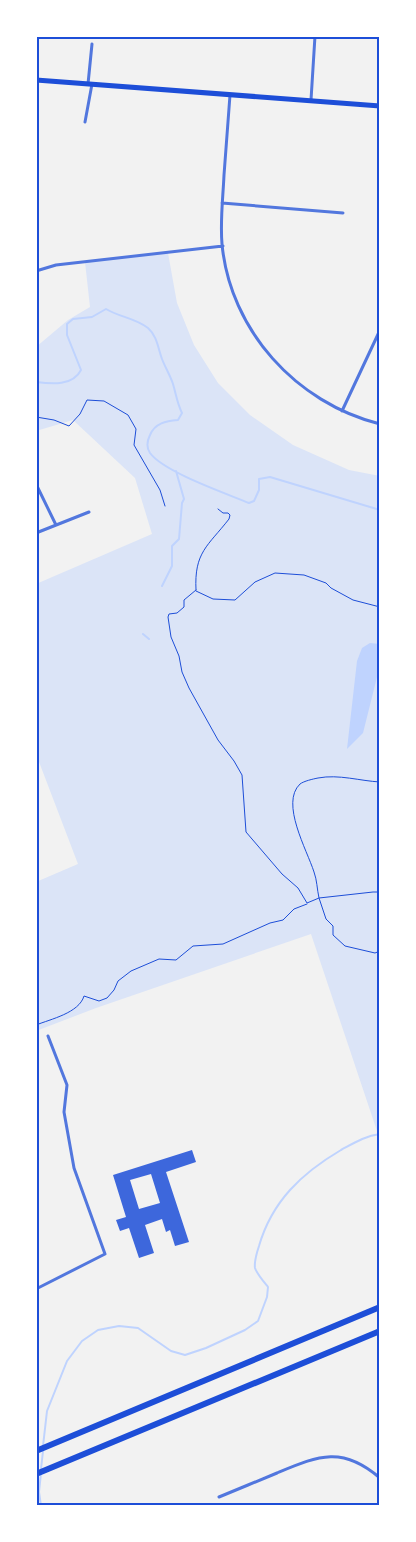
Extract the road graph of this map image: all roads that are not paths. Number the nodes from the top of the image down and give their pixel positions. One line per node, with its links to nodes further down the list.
1 (315, 36): 6 (street)
2 (92, 44): 4 (street)
3 (36, 80): 4 (main road)
4 (90, 84): 5 (main road); 8 (street)
5 (230, 95): 6 (main road); 9 (street)
6 (311, 101): 7 (main road)
7 (380, 106)
8 (85, 122)
9 (222, 203): 10 (street); 11 (street)
10 (343, 213)
11 (223, 246): 12 (street); 14 (street)
12 (36, 271)
13 (380, 330): 14 (street)
14 (342, 411): 15 (street)
15 (380, 424)
16 (36, 484): 18 (street)
17 (88, 512): 18 (street)
18 (56, 525): 19 (street)
19 (36, 533)
20 (48, 1036): 21 (street)
21 (36, 1289)
22 (380, 1307): 24 (highway)
23 (380, 1331): 25 (highway)
24 (36, 1451)
25 (36, 1474)
26 (380, 1478): 27 (street)
27 (219, 1497)

